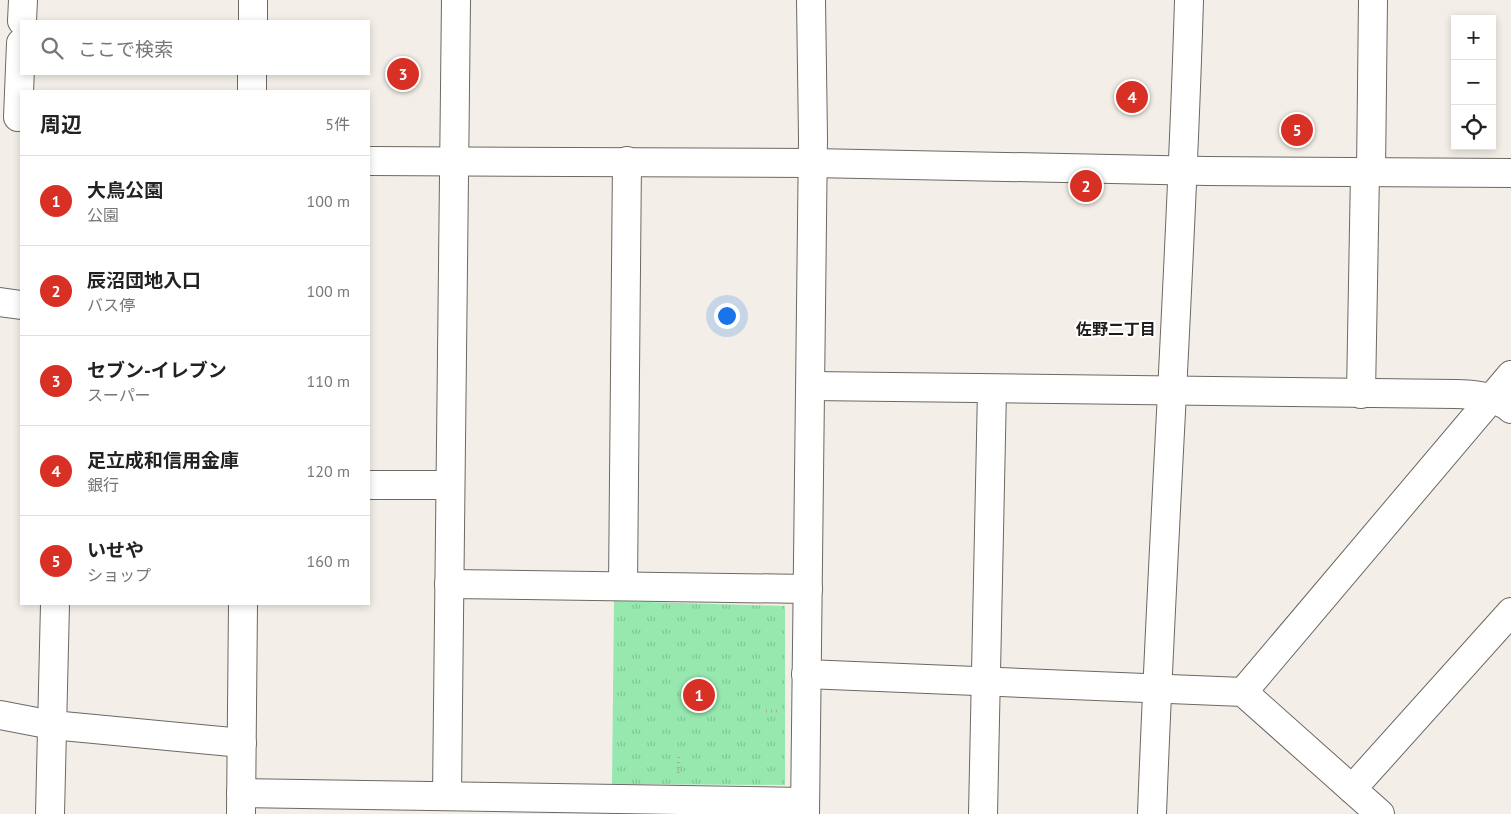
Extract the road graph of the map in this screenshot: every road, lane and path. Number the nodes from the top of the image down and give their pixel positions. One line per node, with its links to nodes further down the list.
1 (23, 0): 7 (street)
2 (254, 0): 8 (street)
3 (456, 0): 14 (street)
4 (811, 0): 16 (street)
5 (1189, 0): 17 (street)
6 (1373, 0): 18 (street)
7 (22, 20)
8 (253, 20)
9 (20, 52): 12 (street)
10 (252, 75): 11 (street)
11 (252, 90)
12 (13, 117)
13 (370, 161): 14 (street)
14 (454, 161): 15 (street); 29 (street)
15 (627, 162): 16 (street); 31 (street)
16 (813, 163): 17 (street); 23 (street)
17 (1184, 170): 18 (street); 25 (street)
18 (1368, 172): 19 (street); 26 (street)
19 (1511, 173)
20 (0, 302): 21 (street)
21 (20, 305)
22 (1511, 375): 27 (street)
23 (810, 386): 24 (street); 32 (street)
24 (992, 390): 25 (street); 37 (street)
25 (1171, 390): 26 (street); 38 (street)
26 (1361, 394): 27 (street)
27 (1500, 404): 39 (street)
28 (370, 485): 29 (street)
29 (450, 486): 30 (street)
30 (449, 584): 31 (street); 44 (street)
31 (623, 586): 32 (street)
32 (808, 589): 36 (street)
33 (55, 605): 41 (street)
34 (243, 605): 42 (street)
35 (1511, 612): 43 (street)
36 (806, 674): 37 (street); 47 (street)
37 (985, 682): 38 (street); 49 (street)
38 (1157, 688): 39 (street); 50 (street)
39 (1243, 692): 43 (street)
40 (0, 715): 41 (street)
41 (52, 725): 42 (street); 48 (street)
42 (242, 743): 45 (street)
43 (1352, 789): 51 (street)
44 (447, 795): 45 (street); 46 (street)
45 (241, 804)
46 (513, 805): 47 (street)
47 (805, 808)
48 (50, 814)
49 (983, 814)
50 (1152, 814)
51 (1380, 814)

